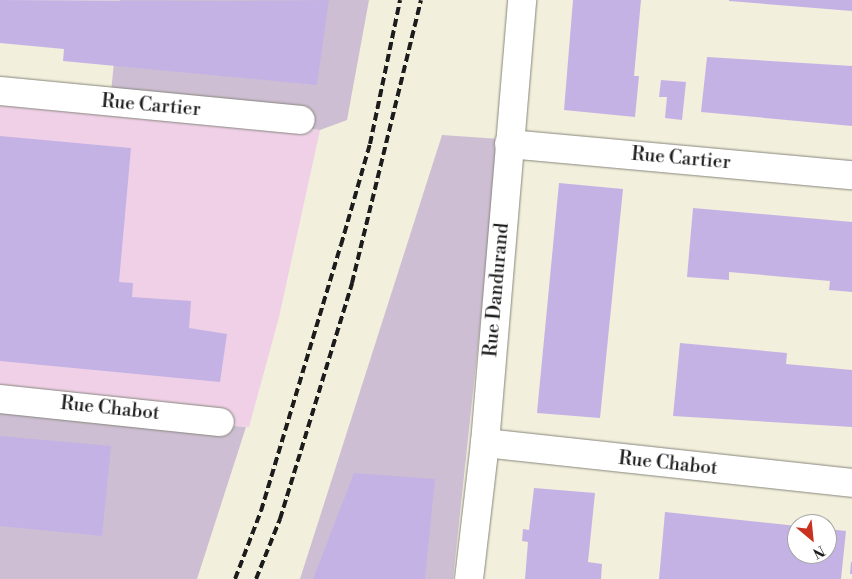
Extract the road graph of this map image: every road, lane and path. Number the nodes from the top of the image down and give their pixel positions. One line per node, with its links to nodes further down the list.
1 (522, 0): 4 (street, Rue Dandurand)
2 (0, 91): 3 (street, Rue Cartier)
3 (301, 120)
4 (509, 144): 5 (street, Rue Cartier); 8 (street, Rue Dandurand)
5 (852, 174)
6 (0, 399): 7 (street, Rue Chabot)
7 (220, 422)
8 (485, 442): 9 (street, Rue Chabot); 10 (street, Rue Dandurand)
9 (852, 483)
10 (469, 579)

